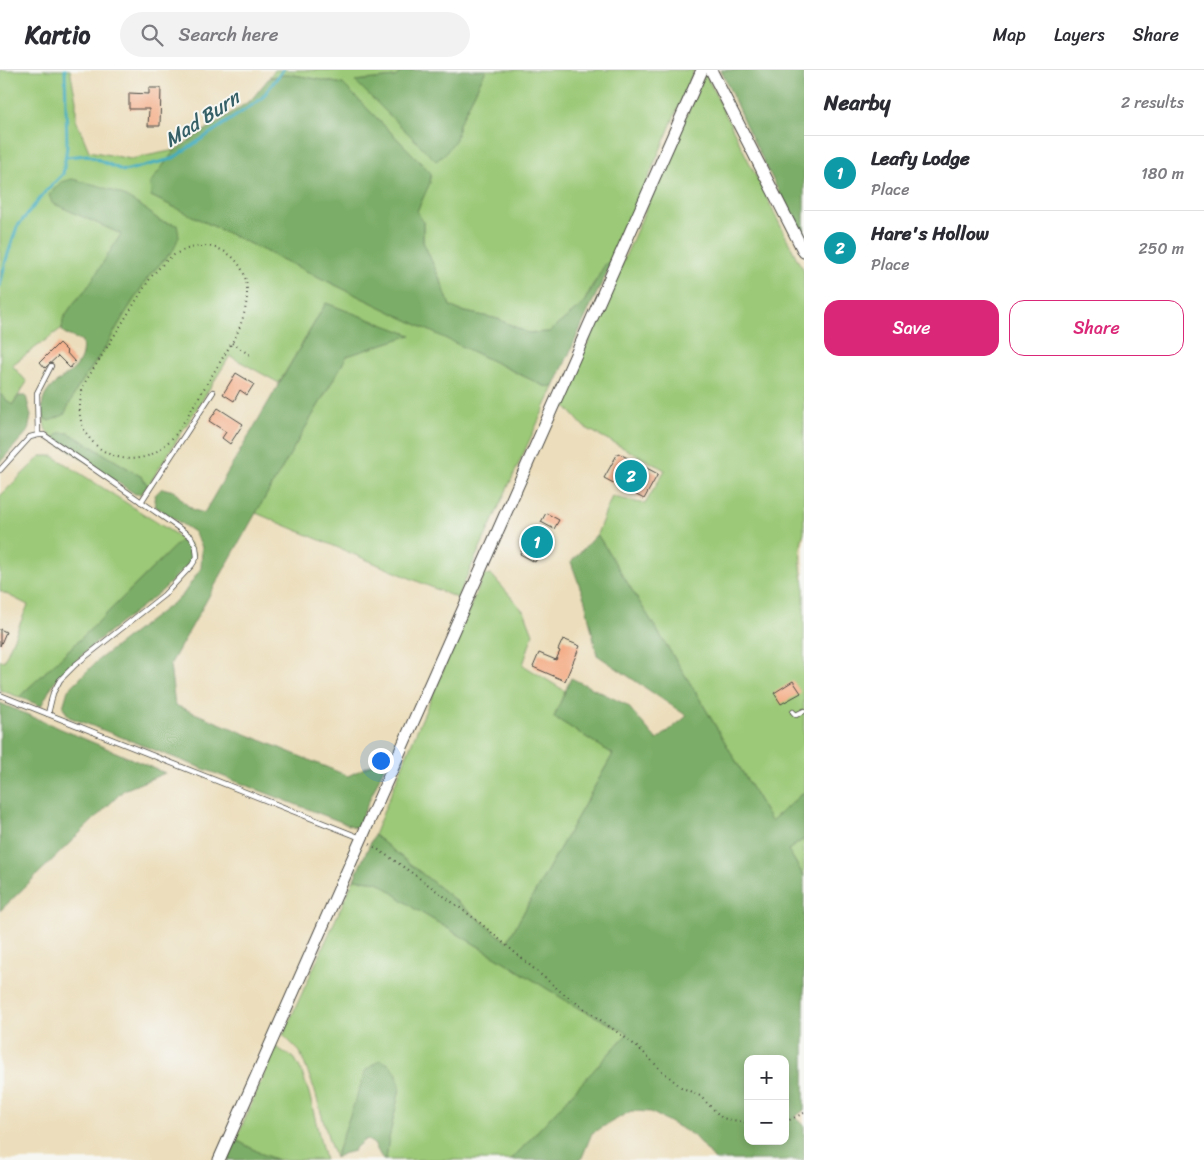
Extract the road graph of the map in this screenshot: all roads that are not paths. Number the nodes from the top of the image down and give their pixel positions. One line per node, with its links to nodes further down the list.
1 (702, 70): 13 (street)
2 (711, 70): 3 (street)
3 (804, 252)
4 (51, 366): 6 (lane)
5 (213, 392): 8 (lane)
6 (38, 435): 7 (lane); 8 (lane)
7 (0, 470)
8 (142, 502): 12 (lane)
9 (0, 695): 12 (lane)
10 (804, 711): 11 (lane)
11 (793, 712)
12 (48, 714): 13 (lane)
13 (362, 838): 14 (street)
14 (219, 1160)

